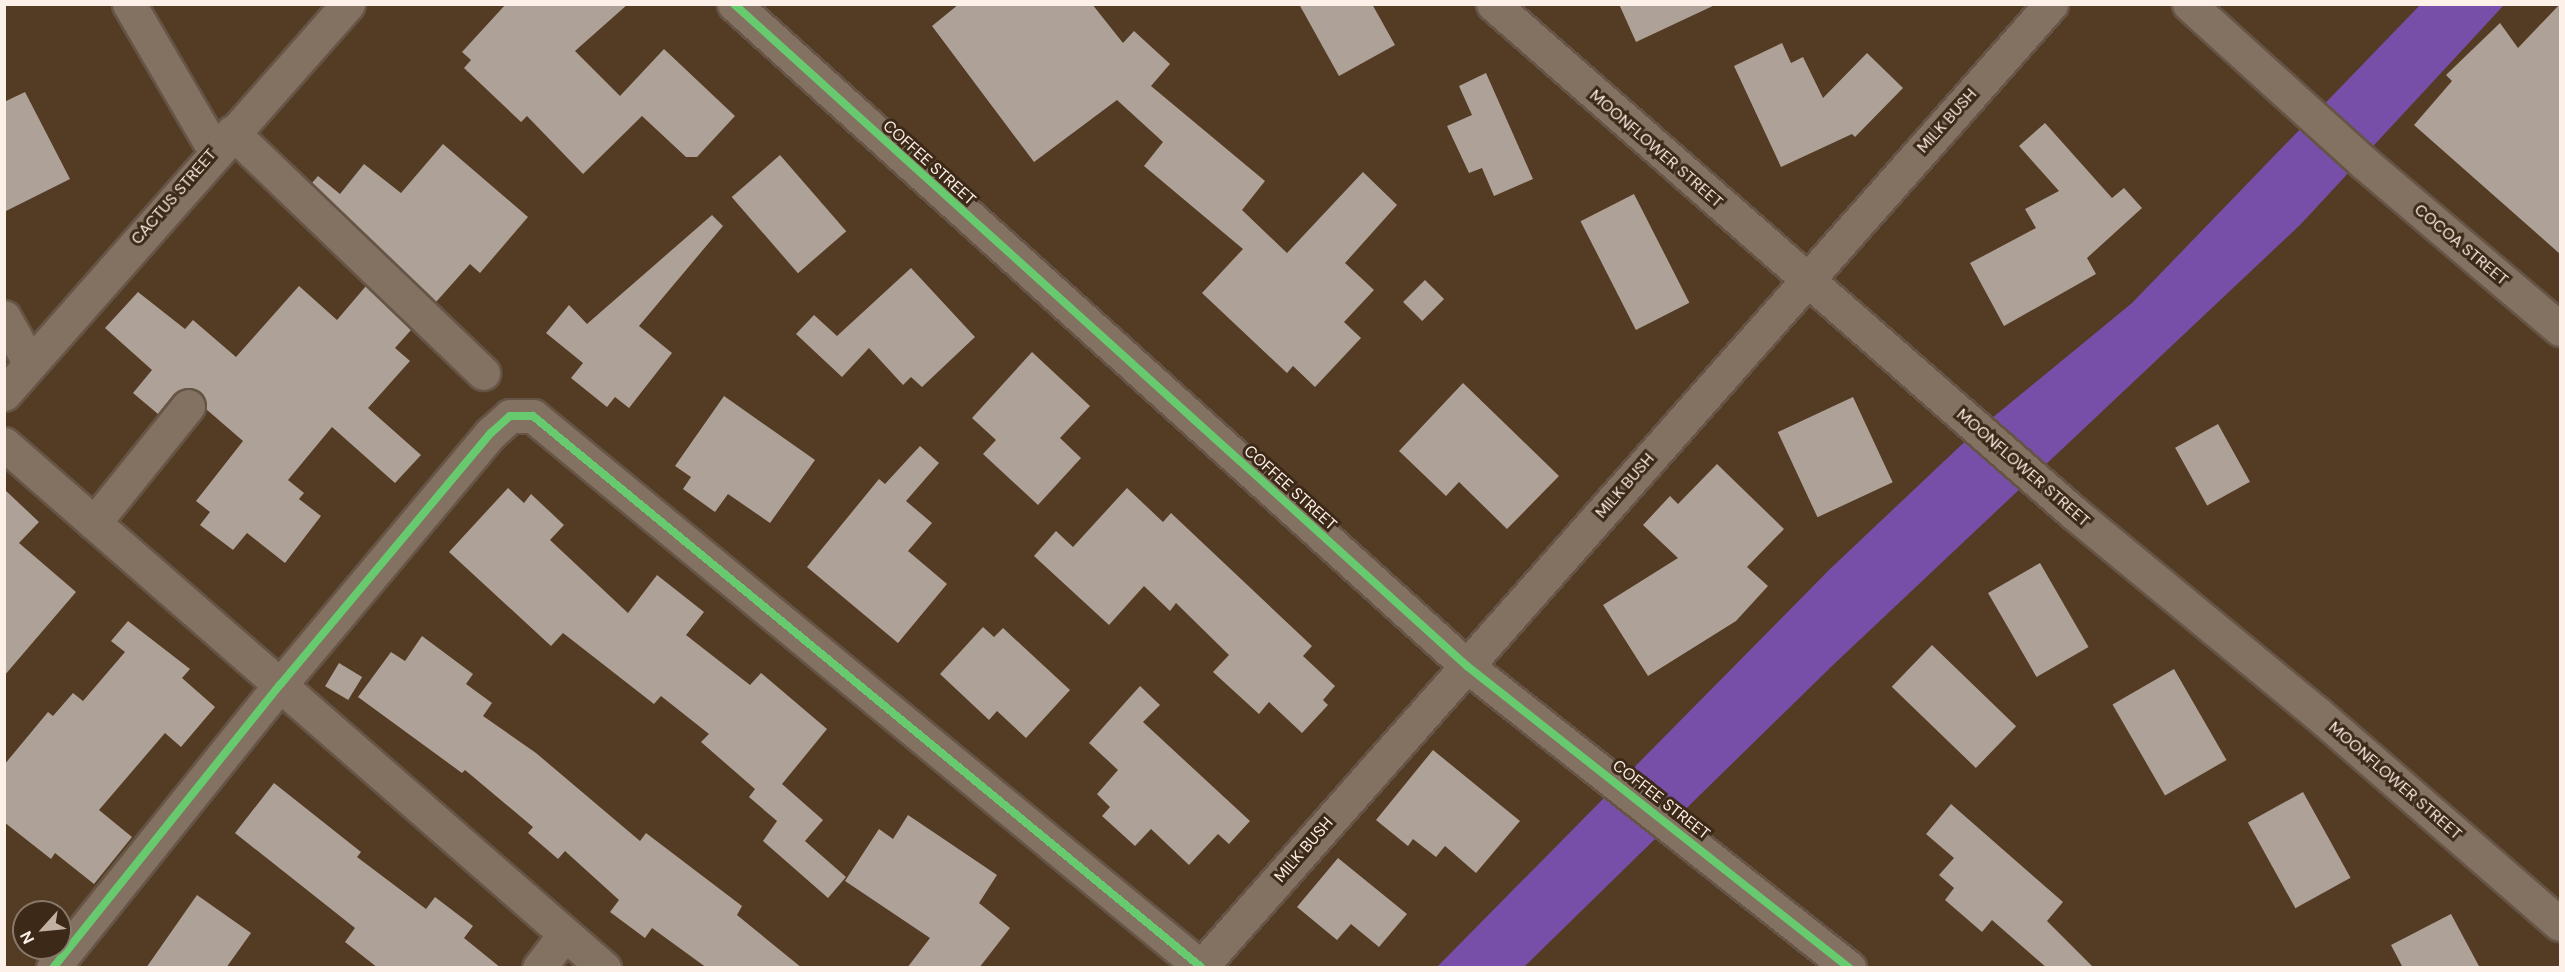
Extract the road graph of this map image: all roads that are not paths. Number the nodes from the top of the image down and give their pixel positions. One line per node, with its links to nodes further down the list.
1 (129, 4): 7 (street)
2 (348, 4): 7 (street, CACTUS STREET)
3 (734, 4): 17 (street, COFFEE STREET)
4 (1493, 4): 8 (street, MOONFLOWER STREET)
5 (2051, 4): 8 (street, MILK BUSH)
6 (2189, 4): 10 (street, COCOA STREET)
7 (224, 142): 11 (street, CACTUS STREET); 12 (street)
8 (1805, 280): 17 (street, MILK BUSH); 19 (street, MOONFLOWER STREET)
9 (4, 317): 11 (street)
10 (2560, 329)
11 (28, 362): 13 (street, CACTUS STREET)
12 (483, 373)
13 (4, 394)
14 (188, 406): 16 (street)
15 (4, 444): 16 (street)
16 (94, 523): 18 (street)
17 (1467, 666): 21 (street, MILK BUSH); 25 (street, COFFEE STREET)
18 (280, 685): 20 (street); 21 (street); 22 (street)
19 (2560, 924)
20 (564, 935): 23 (street); 24 (street)
21 (1201, 967)
22 (53, 968)
23 (539, 968)
24 (604, 968)
25 (1849, 968)

